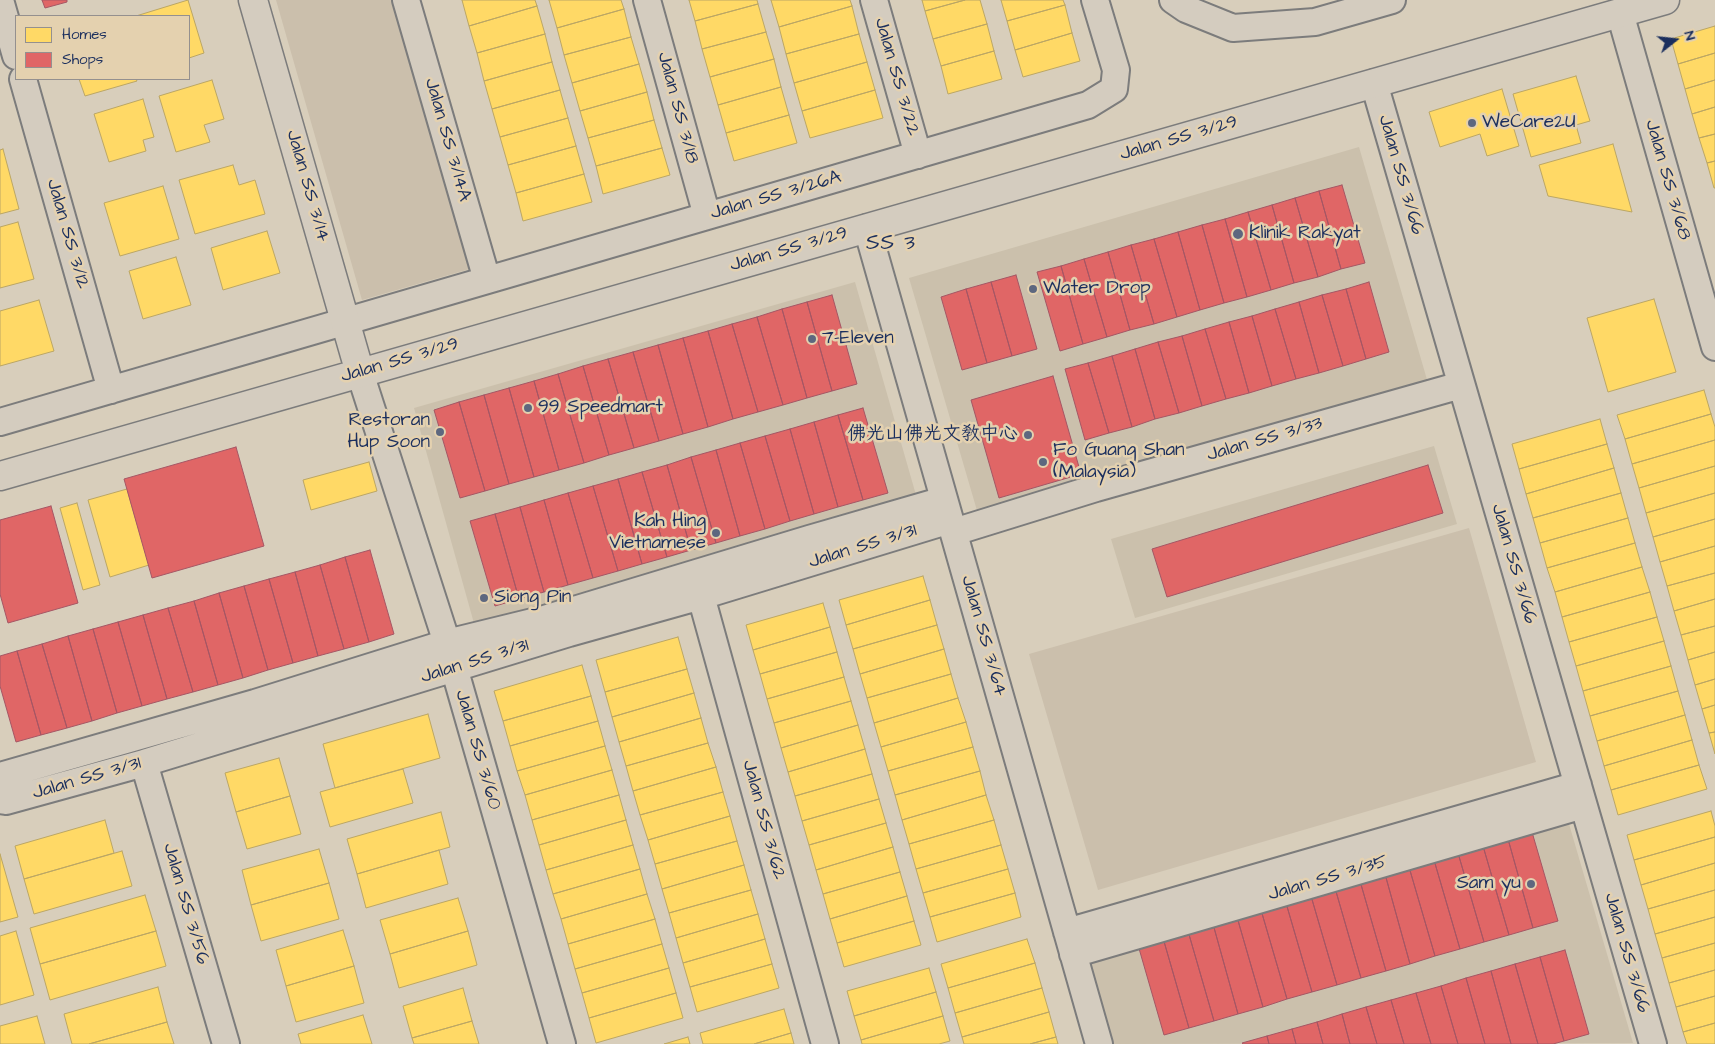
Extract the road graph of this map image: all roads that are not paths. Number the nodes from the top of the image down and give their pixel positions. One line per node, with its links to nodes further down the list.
1 (0, 0): 12 (street)
2 (253, 0): 19 (street, Jalan SS 3/14)
3 (406, 0): 18 (street, Jalan SS 3/14A)
4 (647, 0): 16 (street, Jalan SS 3/18)
5 (874, 0): 15 (street, Jalan SS 3/22)
6 (1095, 0): 15 (street, Jalan SS 3/26A)
7 (1392, 0): 10 (street)
8 (1666, 0): 11 (street, Jalan SS 3/29)
9 (1179, 5): 10 (street)
10 (1312, 11)
11 (1620, 13): 14 (street, Jalan SS 3/29); 20 (street, Jalan SS 3/68)
12 (9, 47)
13 (23, 80): 23 (street, Jalan SS 3/12)
14 (1374, 83): 17 (street, Jalan SS 3/29); 22 (street, Jalan SS 3/66)
15 (918, 154): 16 (street, Jalan SS 3/26A)
16 (707, 216): 18 (street, Jalan SS 3/26A)
17 (867, 228): 21 (street, Jalan SS 3/29); 26 (street, Jalan SS 3/64)
18 (487, 280): 19 (street, Jalan SS 3/26A)
19 (346, 322): 21 (street, Jalan SS 3/14); 23 (street, Jalan SS 3/26A)
20 (1715, 347)
21 (360, 373): 25 (street, Jalan SS 3/29); 28 (street, Jalan SS 3/60)
22 (1461, 384): 26 (street, Jalan SS 3/33); 32 (street, Jalan SS 3/66)
23 (111, 390): 24 (street, Jalan SS 3/26A)
24 (0, 422)
25 (0, 476)
26 (949, 517): 27 (street, Jalan SS 3/31); 28 (street, Jalan SS 3/31); 34 (street, Jalan SS 3/64)
27 (701, 596): 29 (street, Jalan SS 3/31); 37 (street, Jalan SS 3/62)
28 (447, 643): 29 (street, Jalan SS 3/60); 31 (street, Jalan SS 3/31)
29 (454, 669): 30 (street, Jalan SS 3/31); 36 (street, Jalan SS 3/60)
30 (144, 763): 33 (street, Jalan SS 3/31); 35 (street, Jalan SS 3/56)
31 (0, 776)
32 (1581, 795): 34 (street, Jalan SS 3/35); 39 (street, Jalan SS 3/66)
33 (0, 800)
34 (1070, 943): 38 (street, Jalan SS 3/64)
35 (226, 1044)
36 (562, 1044)
37 (825, 1044)
38 (1099, 1044)
39 (1653, 1044)

